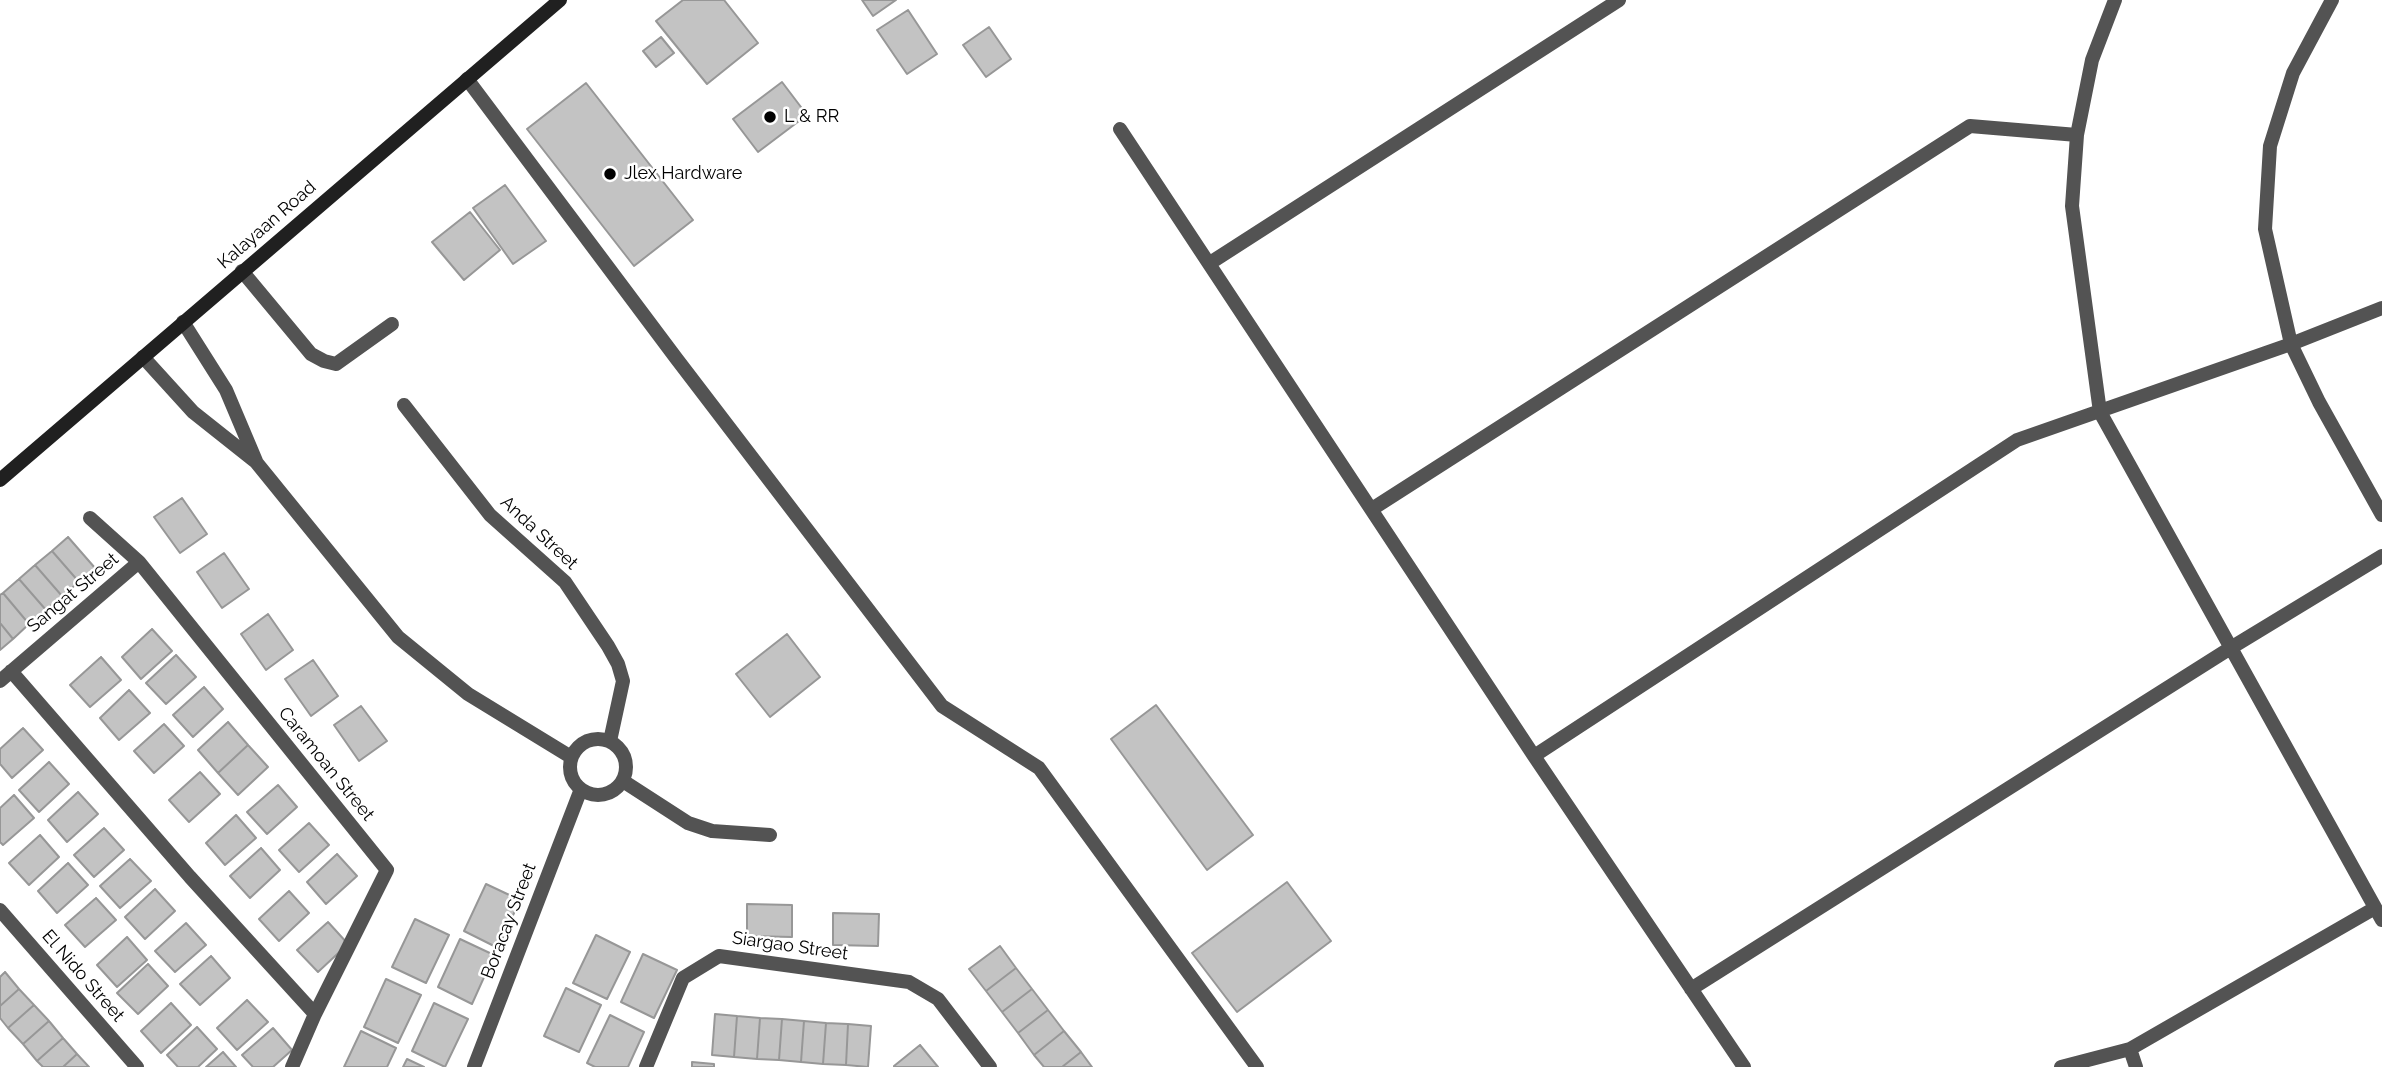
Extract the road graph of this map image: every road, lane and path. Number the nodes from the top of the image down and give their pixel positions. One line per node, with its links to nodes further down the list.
1 (560, 0): 5 (main road, Kalayaan Road)
2 (1619, 0): 8 (street)
3 (2115, 0): 7 (street)
4 (2332, 0): 13 (street)
5 (467, 79): 9 (main road, Kalayaan Road); 42 (street)
6 (1120, 129): 8 (street)
7 (2077, 135): 16 (street); 19 (street)
8 (1210, 263): 19 (street)
9 (243, 271): 11 (main road, Kalayaan Road); 12 (street)
10 (2382, 308): 13 (street)
11 (183, 322): 14 (main road, Kalayaan Road); 17 (street)
12 (392, 324)
13 (2291, 344): 16 (street); 20 (street)
14 (143, 357): 17 (street); 18 (main road, Kalayaan Road)
15 (404, 405): 26 (street, Anda Street)
16 (2099, 412): 24 (street); 27 (street)
17 (256, 462): 28 (street)
18 (0, 480)
19 (1372, 509): 27 (street)
20 (2382, 515)
21 (90, 518): 23 (street, Caramoan Street)
22 (2382, 556): 24 (street)
23 (139, 562): 25 (street, Sangat Street); 35 (street, Caramoan Street)
24 (2229, 649): 33 (street); 34 (street)
25 (6, 676): 35 (street)
26 (610, 741): 28 (street); 29 (street)
27 (1534, 756): 34 (street)
28 (572, 757): 30 (street)
29 (623, 781): 30 (street); 31 (street)
30 (581, 789): 39 (street, Boracay Street)
31 (770, 835)
32 (0, 910): 37 (street, El Nido Street)
33 (2378, 914): 36 (street)
34 (1691, 989): 43 (street)
35 (315, 1014): 38 (street, Caramoan Street)
36 (2130, 1049): 44 (street); 45 (street)
37 (137, 1067)
38 (292, 1067)
39 (474, 1067)
40 (646, 1067): 41 (street, Siargao Street)
41 (990, 1067)
42 (1257, 1067)
43 (1744, 1067)
44 (2062, 1067)
45 (2136, 1067)

